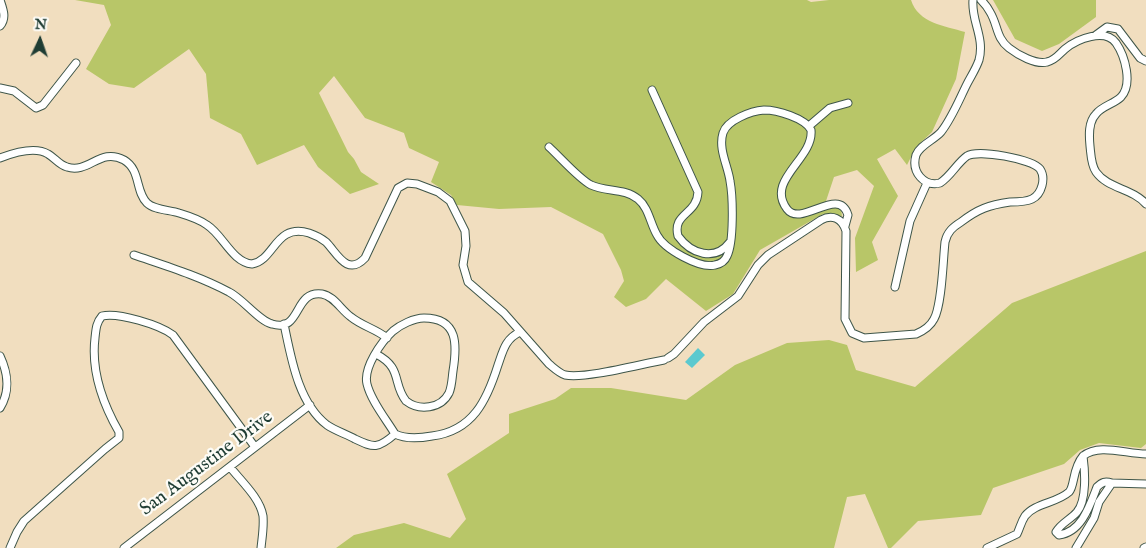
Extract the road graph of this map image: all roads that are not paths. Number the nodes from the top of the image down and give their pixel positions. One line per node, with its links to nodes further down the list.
1 (0, 0): 4 (street)
2 (973, 0): 14 (street)
3 (981, 0): 5 (street)
4 (0, 26)
5 (1096, 35): 6 (street); 15 (street)
6 (1146, 61)
7 (76, 63): 8 (street)
8 (0, 88)
9 (652, 90): 17 (street)
10 (848, 103): 11 (street)
11 (809, 126): 16 (street); 17 (street)
12 (549, 147): 17 (street)
13 (0, 158): 21 (street)
14 (927, 183): 16 (street); 19 (street)
15 (1146, 204)
16 (845, 226): 21 (street)
17 (730, 242)
18 (134, 255): 20 (street)
19 (895, 287)
20 (284, 324): 22 (street); 25 (street)
21 (520, 332): 27 (street)
22 (388, 338): 23 (street); 23 (street)
23 (376, 354): 27 (street)
24 (0, 356): 26 (street)
25 (310, 406): 27 (street); 28 (street, San Augustine Drive)
26 (0, 408)
27 (395, 434)
28 (255, 447): 31 (street, San Augustine Drive); 34 (street)
29 (1146, 454): 30 (street)
30 (1083, 456): 32 (street); 37 (street)
31 (230, 467): 35 (street, San Augustine Drive); 36 (street)
32 (1112, 484): 33 (street); 38 (street)
33 (1146, 484)
34 (10, 548)
35 (124, 548)
36 (261, 548)
37 (987, 548)
38 (1076, 548)

